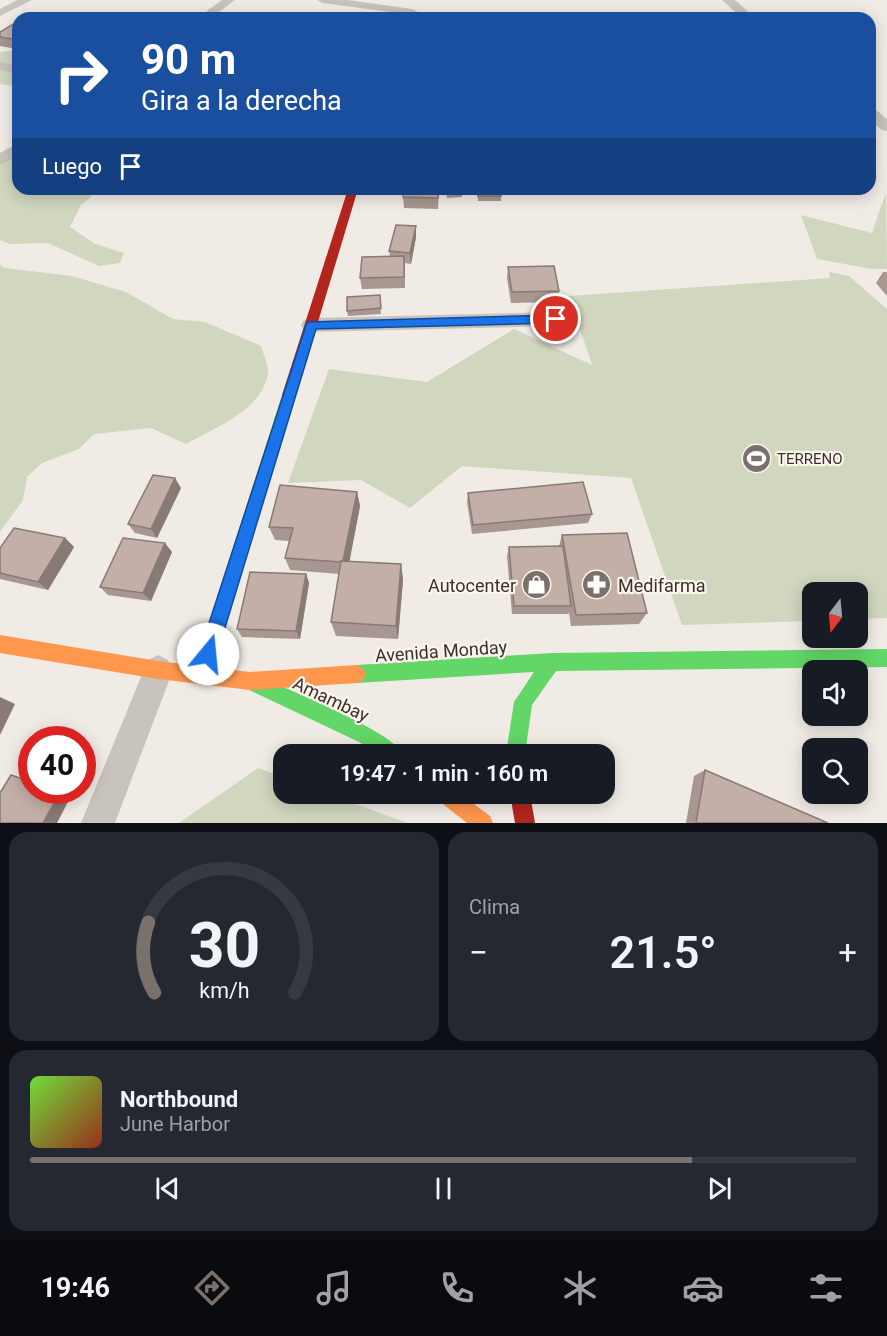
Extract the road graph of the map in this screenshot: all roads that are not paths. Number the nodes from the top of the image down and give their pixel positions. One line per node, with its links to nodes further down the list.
1 (26, 0): 8 (street)
2 (229, 0): 5 (street)
3 (323, 0): 6 (street)
4 (728, 0): 7 (street)
5 (212, 12)
6 (393, 12)
7 (742, 12)
8 (0, 13)
9 (876, 118): 10 (street)
10 (887, 128)
11 (351, 195): 13 (street)
12 (556, 319): 13 (street)
13 (311, 325): 18 (street)
14 (0, 644): 17 (street, Avenida Monday)
15 (887, 658): 16 (street, Avenida Monday)
16 (552, 662): 19 (street, Avenida Monday); 21 (street)
17 (158, 670): 18 (street, Avenida Monday); 24 (street)
18 (201, 676): 19 (street, Avenida Monday)
19 (250, 681): 20 (street, Amambay)
20 (379, 744)
21 (517, 744)
22 (459, 804): 25 (street)
23 (522, 804): 26 (street)
24 (98, 823)
25 (483, 823)
26 (525, 823)

